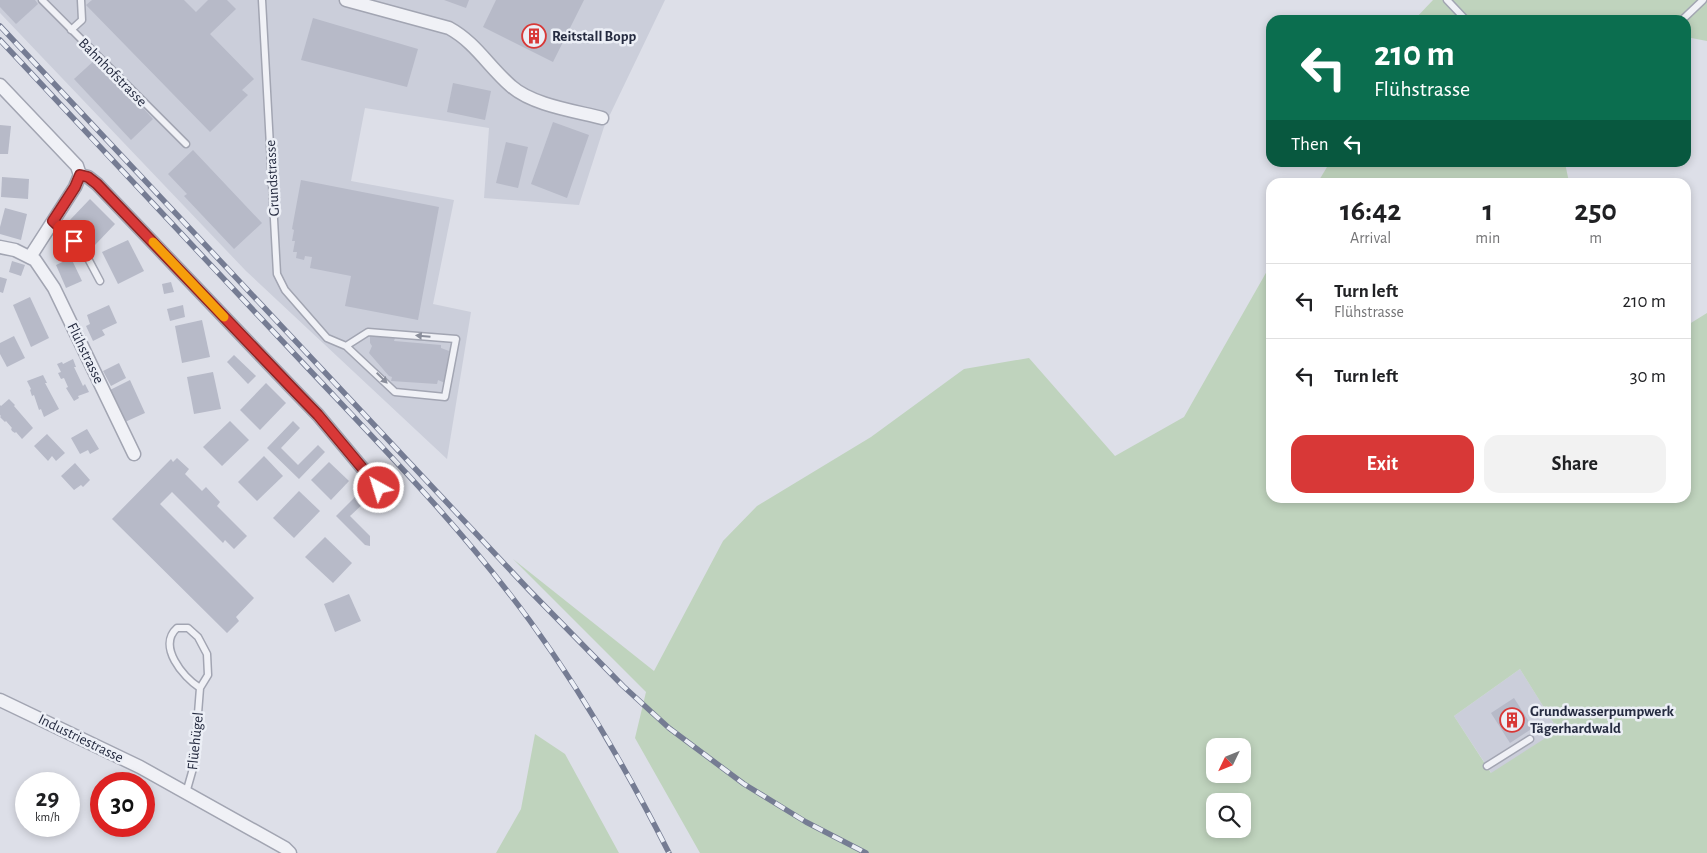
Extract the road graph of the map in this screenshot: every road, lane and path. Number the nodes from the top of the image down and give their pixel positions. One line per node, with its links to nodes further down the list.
1 (42, 0): 9 (lane, Bahnhofstrasse)
2 (81, 0): 9 (lane)
3 (262, 0): 18 (lane, Grundstrasse)
4 (346, 0): 11 (street)
5 (1447, 0): 7 (lane)
6 (1703, 0): 8 (lane)
7 (1461, 15)
8 (1687, 15)
9 (71, 30): 12 (lane, Bahnhofstrasse)
10 (0, 85): 13 (street)
11 (602, 118)
12 (186, 144)
13 (80, 175): 14 (street); 20 (street)
14 (53, 221): 16 (street); 17 (lane)
15 (0, 247): 16 (street, Flühstrasse)
16 (30, 257): 19 (street, Flühstrasse)
17 (100, 281)
18 (346, 346): 18 (lane, one-way to 18)
19 (134, 454)
20 (379, 488)
21 (200, 688): 21 (lane, Flüehügel); 25 (lane, Flüehügel)
22 (0, 700): 25 (street, Industriestrasse)
23 (1530, 739): 24 (lane)
24 (1487, 766)
25 (186, 793): 26 (street, Industriestrasse)
26 (290, 853)

